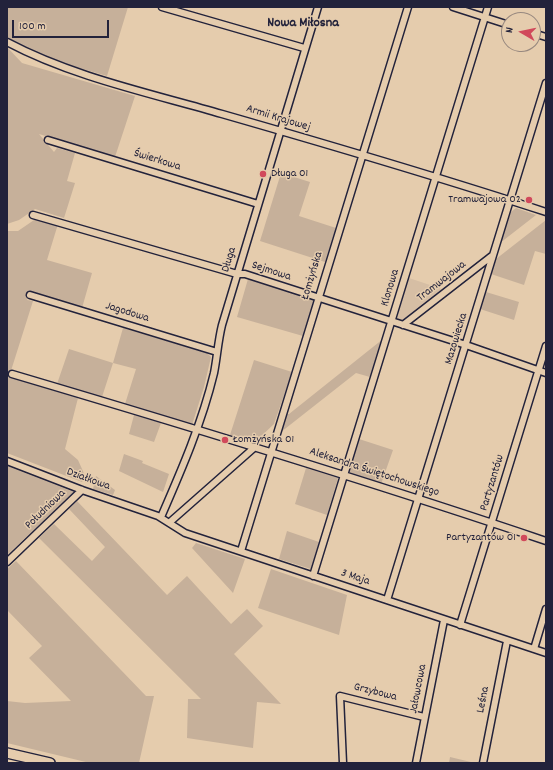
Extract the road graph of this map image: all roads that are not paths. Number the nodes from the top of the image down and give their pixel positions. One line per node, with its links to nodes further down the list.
1 (162, 7): 9 (street)
2 (318, 7): 9 (street, Długa)
3 (408, 7): 13 (street, Łomżyńska)
4 (453, 7): 6 (street)
5 (488, 7): 6 (street, Klonowa)
6 (484, 17): 7 (street); 14 (street, Klonowa)
7 (501, 22)
8 (7, 42): 11 (street, Armii Krajowej)
9 (304, 48): 11 (street, Długa)
10 (546, 83): 15 (street, Mazowiecka)
11 (281, 131): 13 (street, Armii Krajowej); 16 (street, Długa)
12 (48, 140): 16 (street, Świerkowa)
13 (363, 156): 14 (street, Armii Krajowej); 22 (street, Łomżyńska)
14 (436, 178): 15 (street, Armii Krajowej); 23 (street, Klonowa)
15 (510, 200): 17 (street, Armii Krajowej); 19 (street, Mazowiecka)
16 (258, 204): 20 (street, Długa)
17 (546, 212)
18 (33, 215): 20 (street, Sejmowa)
19 (493, 255): 24 (street, Tramwajowa); 25 (street, Mazowiecka)
20 (237, 274): 22 (street, Sejmowa); 27 (street, Długa)
21 (30, 295): 27 (street, Jagodowa)
22 (318, 298): 23 (street, Sejmowa); 33 (street, Łomżyńska)
23 (392, 322): 24 (street, Sejmowa); 35 (street, Klonowa)
24 (403, 325): 25 (street, Sejmowa)
25 (466, 346): 28 (street, Sejmowa); 37 (street, Mazowiecka)
26 (546, 346): 28 (street, Partyzantów)
27 (217, 352): 31 (street, Długa)
28 (538, 371): 29 (street, Sejmowa); 40 (street, Partyzantów)
29 (546, 373)
30 (12, 374): 31 (street, Aleksandra Świętochowskiego)
31 (197, 429): 32 (street, Aleksandra Świętochowskiego); 38 (street, Długa)
32 (255, 447): 33 (street, Aleksandra Świętochowskiego); 39 (street)
33 (271, 452): 35 (street, Aleksandra Świętochowskiego); 42 (street, Łomżyńska)
34 (7, 461): 36 (street, Działkowa)
35 (343, 475): 37 (street, Aleksandra Świętochowskiego); 44 (street, Klonowa)
36 (82, 490): 38 (street, Działkowa); 43 (street, Południowa)
37 (418, 498): 40 (street, Aleksandra Świętochowskiego); 45 (street, Mazowiecka)
38 (161, 518): 39 (street, 3 Maja)
39 (170, 522): 42 (street, 3 Maja)
40 (493, 523): 41 (street, Aleksandra Świętochowskiego); 48 (street, Partyzantów)
41 (546, 541)
42 (241, 551): 44 (street, 3 Maja)
43 (7, 562)
44 (313, 576): 45 (street, 3 Maja)
45 (387, 600): 47 (street, 3 Maja)
46 (546, 609): 50 (street)
47 (444, 620): 48 (street, 3 Maja); 52 (street, Jałowcowa)
48 (460, 625): 49 (street, 3 Maja)
49 (507, 641): 50 (street, 3 Maja); 57 (street, Leśna)
50 (534, 649): 51 (street, 3 Maja)
51 (546, 653)
52 (424, 717): 55 (street, Grzybowa); 56 (street, Jałowcowa)
53 (7, 753): 54 (main road)
54 (50, 763)
55 (343, 763)
56 (416, 763)
57 (483, 763)

